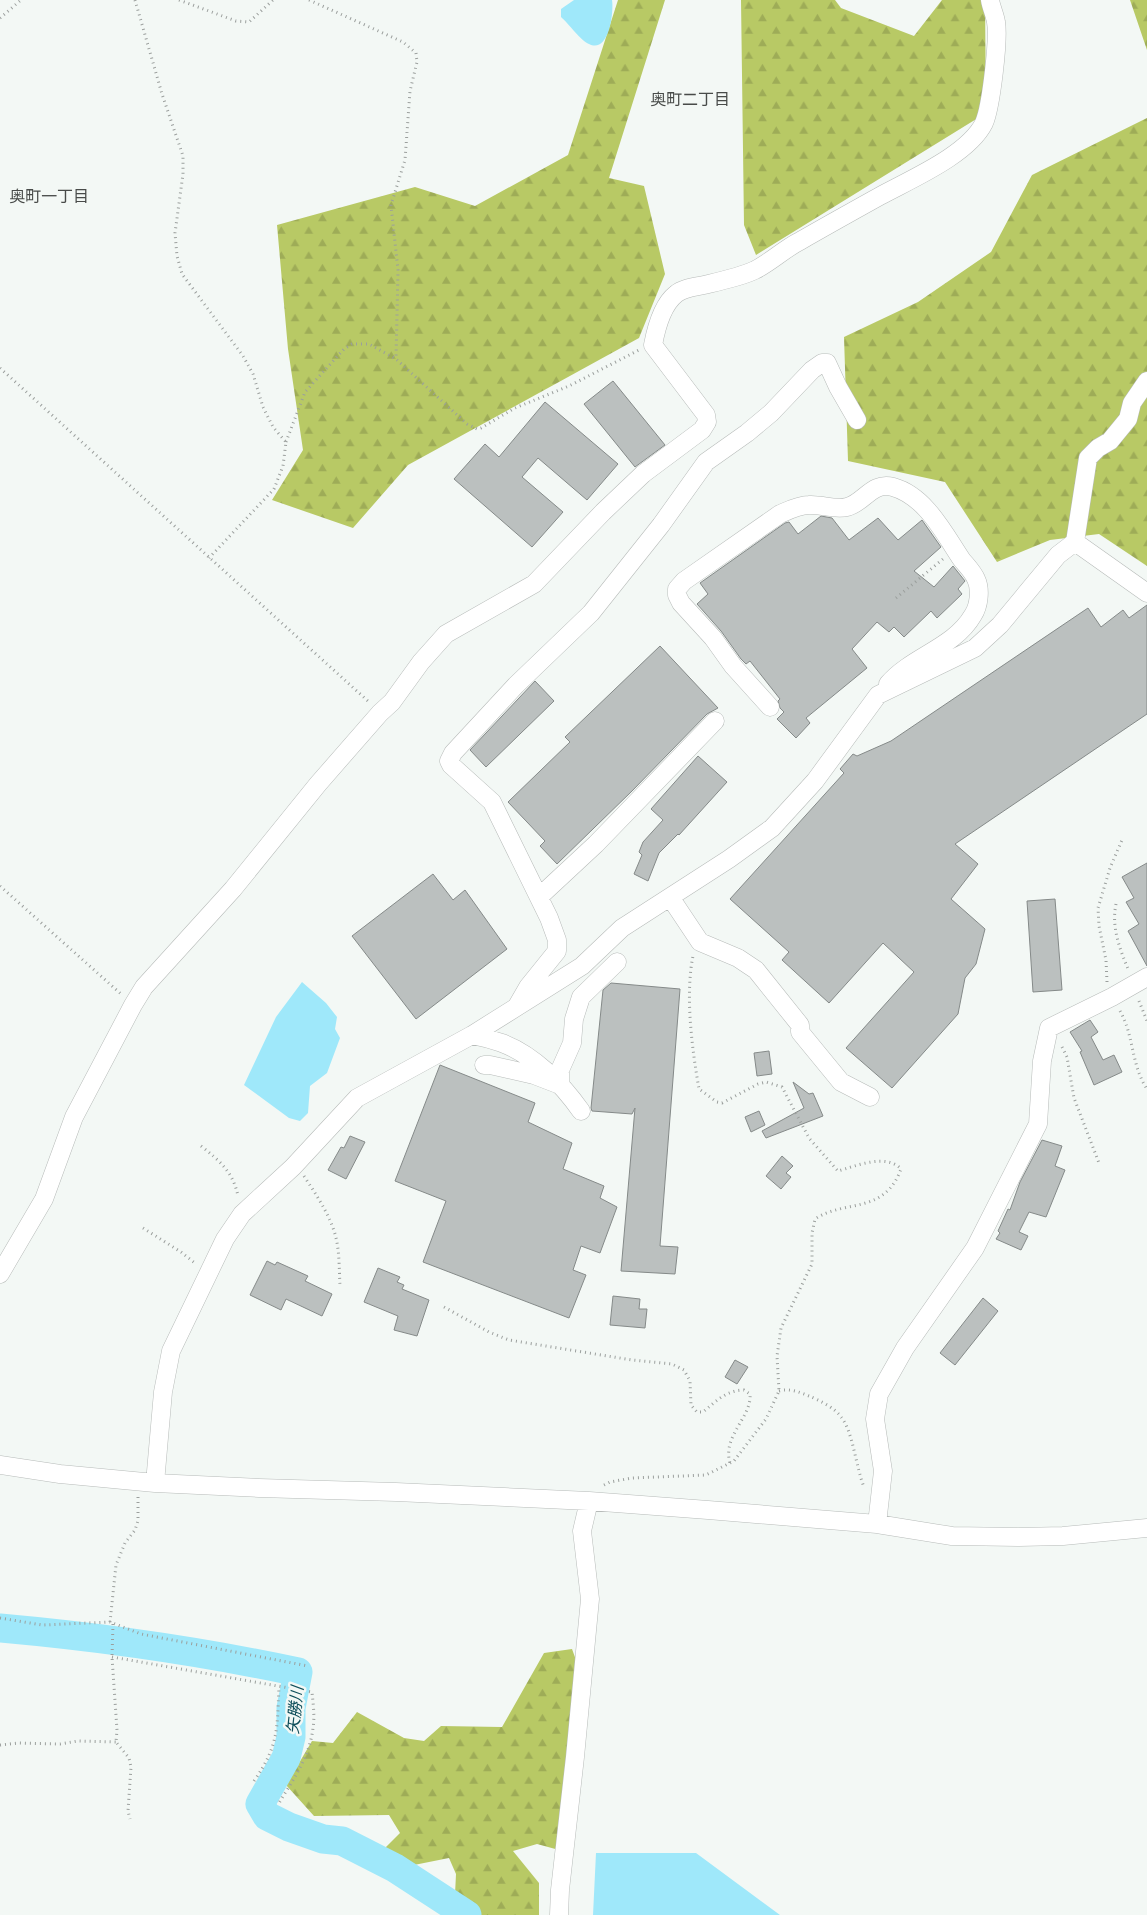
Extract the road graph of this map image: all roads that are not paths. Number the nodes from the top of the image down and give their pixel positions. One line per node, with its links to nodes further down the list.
1 (990, 0): 19 (street)
2 (1147, 382): 4 (street)
3 (857, 420): 10 (street)
4 (1075, 542): 5 (street); 6 (street)
5 (1147, 593)
6 (878, 695): 7 (street); 9 (street)
7 (770, 707)
8 (715, 721): 10 (street)
9 (670, 896): 13 (street); 17 (street)
10 (539, 897): 13 (street)
11 (617, 962): 16 (street)
12 (1141, 980): 23 (street)
13 (515, 1009): 14 (street)
14 (472, 1034): 16 (street); 21 (street)
15 (484, 1065): 16 (street)
16 (560, 1085): 18 (street)
17 (870, 1097)
18 (581, 1111)
19 (0, 1274)
20 (0, 1465): 21 (street)
21 (146, 1482): 22 (street)
22 (589, 1501): 23 (street); 25 (street)
23 (877, 1524): 24 (street)
24 (1147, 1528)
25 (559, 1915)

